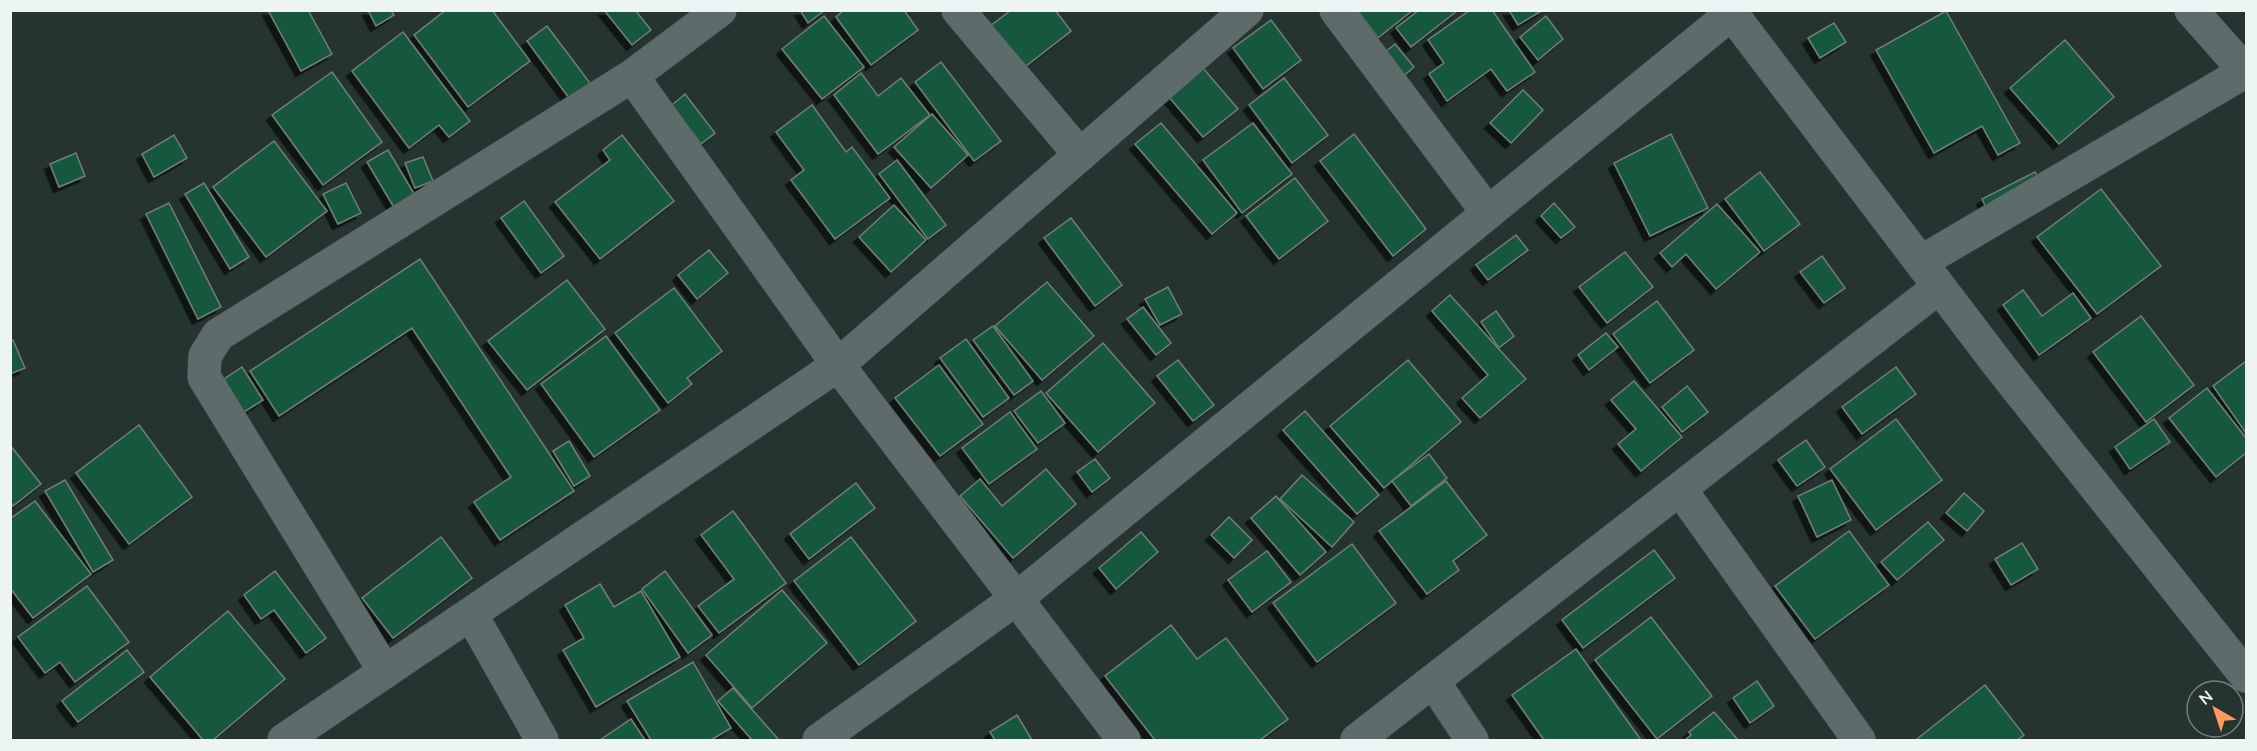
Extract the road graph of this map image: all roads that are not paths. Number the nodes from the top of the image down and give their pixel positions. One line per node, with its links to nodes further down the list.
1 (720, 10): 8 (street)
2 (958, 10): 9 (street)
3 (1247, 10): 9 (street)
4 (1336, 10): 10 (street)
5 (2191, 10): 7 (street)
6 (1730, 12): 10 (street); 11 (street)
7 (2246, 72): 11 (street)
8 (632, 76): 12 (street); 16 (street)
9 (1080, 155): 12 (street)
10 (1488, 213): 14 (street)
11 (1930, 275): 13 (street); 17 (street)
12 (838, 365): 14 (street); 15 (street)
13 (1680, 489): 18 (street); 25 (street)
14 (1016, 599): 21 (street); 22 (street)
15 (471, 614): 16 (street); 20 (street)
16 (385, 672): 19 (street)
17 (2247, 676)
18 (1433, 681): 23 (street); 24 (street)
19 (284, 741)
20 (542, 741)
21 (819, 741)
22 (1124, 741)
23 (1357, 741)
24 (1472, 741)
25 (1859, 741)

